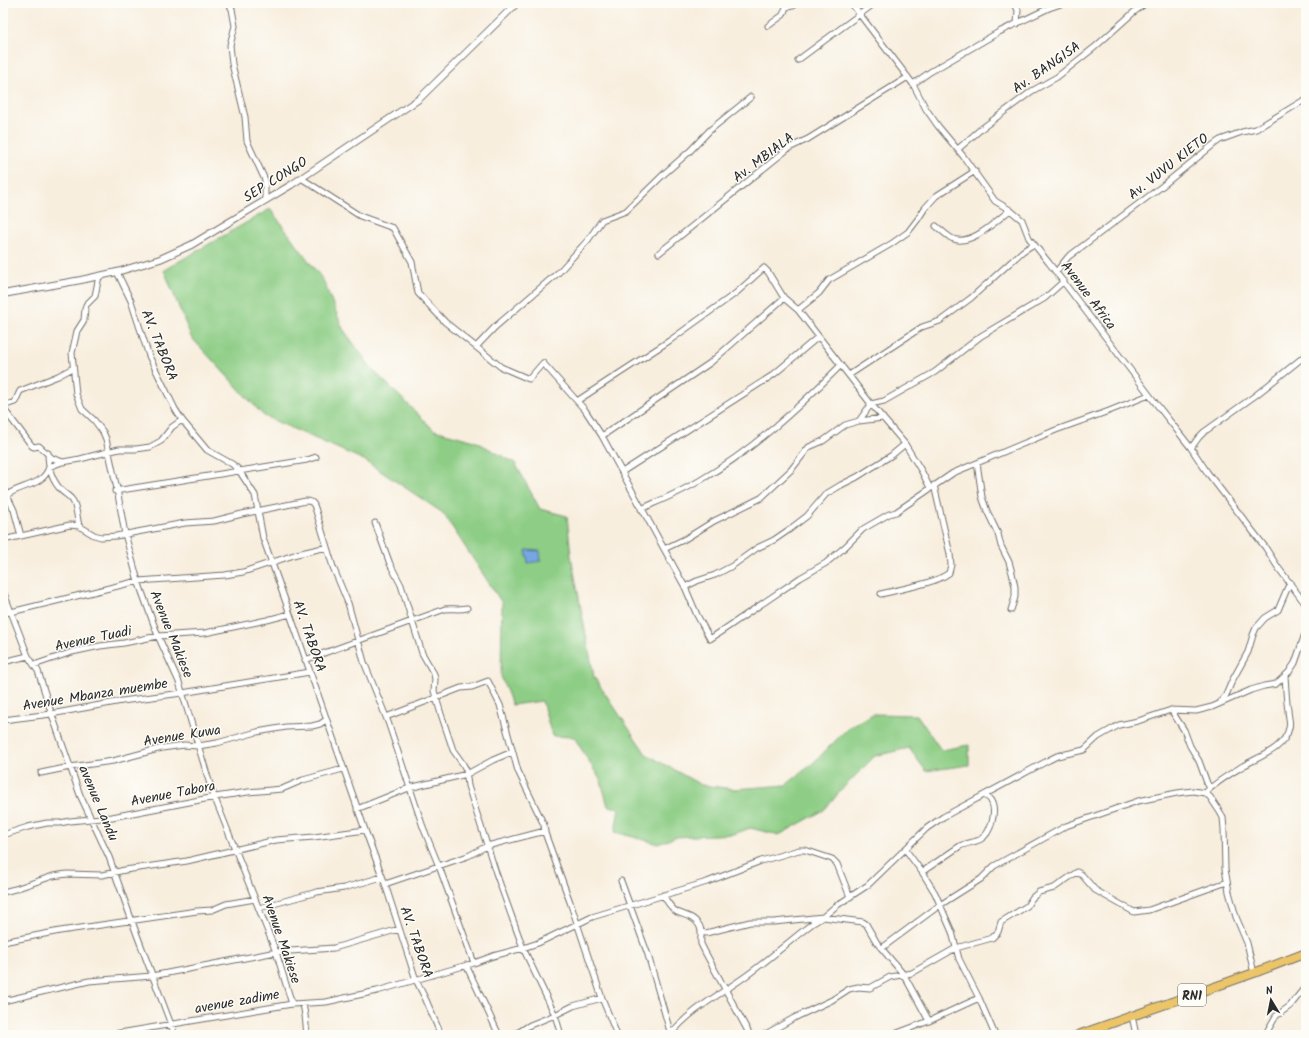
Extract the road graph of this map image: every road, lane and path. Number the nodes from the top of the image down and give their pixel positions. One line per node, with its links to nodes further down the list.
1 (228, 3): 20 (street)
2 (517, 3): 19 (street, SEP CONGO)
3 (798, 3): 11 (street)
4 (851, 3): 9 (street, Avenue Africa)
5 (875, 3): 9 (street)
6 (1014, 3): 10 (street)
7 (1064, 3): 10 (street)
8 (1146, 3): 17 (street, Av. BANGISA)
9 (860, 14): 12 (street); 13 (street, Avenue Africa)
10 (1017, 24): 14 (street)
11 (768, 26)
12 (798, 60)
13 (908, 77): 14 (street, Avenue Africa); 24 (street, Av. MBIALA)
14 (913, 84): 17 (street, Avenue Africa)
15 (751, 97): 33 (street)
16 (1306, 99): 26 (street, Av. VUVU KIETO)
17 (958, 149): 18 (street, Avenue Africa)
18 (975, 172): 21 (street, Avenue Africa); 31 (street)
19 (301, 178): 20 (street, SEP CONGO); 33 (street)
20 (265, 200): 25 (street, SEP CONGO)
21 (1010, 210): 22 (street); 23 (street, Avenue Africa)
22 (936, 226)
23 (1034, 244): 26 (street, Avenue Africa); 37 (street)
24 (659, 253)
25 (117, 272): 27 (street, SEP CONGO); 43 (street, AV. TABORA)
26 (1056, 272): 28 (street, Avenue Africa)
27 (99, 276): 29 (street, SEP CONGO); 36 (street, Avenue Makiese)
28 (1064, 282): 38 (street, Avenue Africa); 40 (street)
29 (3, 294)
30 (784, 298): 31 (street); 39 (street); 45 (street)
31 (798, 310): 32 (street)
32 (818, 337): 35 (street); 55 (street)
33 (476, 347): 39 (street)
34 (1306, 355): 47 (street)
35 (840, 365): 37 (street); 60 (street)
36 (74, 368): 41 (street); 48 (street, Avenue Makiese)
37 (849, 376): 40 (street)
38 (1149, 395): 47 (street, Avenue Africa); 52 (street)
39 (577, 401): 45 (street)
40 (871, 404): 42 (street); 44 (street)
41 (3, 406): 49 (street)
42 (882, 418): 44 (street); 46 (street)
43 (182, 420): 48 (street); 54 (street, AV. TABORA)
44 (859, 421): 68 (street)
45 (602, 436): 55 (street)
46 (905, 444): 57 (street); 72 (street)
47 (1191, 448): 71 (street, Avenue Africa)
48 (108, 452): 51 (street); 58 (street, Avenue Makiese)
49 (48, 453): 51 (street); 53 (street)
50 (316, 457): 54 (street)
51 (63, 462): 53 (street)
52 (977, 463): 57 (street); 77 (street)
53 (48, 467): 59 (street); 63 (street)
54 (239, 471): 58 (street); 61 (street, AV. TABORA)
55 (622, 472): 60 (street)
56 (3, 487): 59 (street)
57 (932, 487): 72 (street); 74 (street)
58 (116, 491): 64 (street, Avenue Makiese)
59 (7, 495): 65 (street)
60 (641, 509): 68 (street)
61 (257, 511): 64 (street); 67 (street); 69 (street, AV. TABORA)
62 (375, 523): 81 (street)
63 (79, 526): 64 (street); 65 (street)
64 (125, 534): 70 (street, Avenue Makiese)
65 (21, 536): 66 (street)
66 (3, 540)
67 (327, 547): 69 (street); 84 (street)
68 (664, 550): 72 (street)
69 (272, 562): 70 (street); 80 (street, AV. TABORA)
70 (138, 581): 78 (street); 83 (street, Avenue Makiese)
71 (1290, 582): 75 (street, Avenue Africa); 93 (street)
72 (685, 587)
73 (3, 591): 78 (street, avenue Landu)
74 (881, 594)
75 (1306, 605)
76 (467, 608): 81 (street)
77 (1011, 610)
78 (11, 612): 79 (street); 85 (street, avenue Landu)
79 (3, 613)
80 (290, 614): 83 (street, Avenue Tuadi); 86 (street, AV. TABORA)
81 (412, 620): 84 (street); 92 (street)
82 (1306, 631): 90 (street)
83 (158, 636): 88 (street, Avenue Tuadi); 91 (street, Avenue Makiese)
84 (358, 640): 86 (street); 96 (street)
85 (28, 656): 87 (street); 88 (street, avenue Landu)
86 (305, 660): 89 (street, AV. TABORA)
87 (3, 662)
88 (34, 665): 95 (street, avenue Landu)
89 (310, 672): 91 (street, Avenue Mbanza muembe); 98 (street, AV. TABORA)
90 (1285, 676): 93 (street); 106 (street)
91 (182, 693): 95 (street, Avenue Mbanza muembe); 99 (street, Avenue Makiese)
92 (436, 698): 96 (street); 100 (street); 104 (street)
93 (1212, 707): 94 (street)
94 (1171, 710): 106 (street); 108 (street)
95 (51, 714): 97 (street, Avenue Mbanza muembe); 101 (street, avenue Landu)
96 (386, 717): 105 (street)
97 (3, 720)
98 (326, 720): 99 (street, Avenue Kuwa); 102 (street, AV. TABORA)
99 (198, 746): 101 (street, Avenue Kuwa); 109 (street, Avenue Makiese)
100 (512, 752): 104 (street); 113 (street)
101 (70, 767): 103 (street, Avenue Kuwa); 111 (street, avenue Landu)
102 (343, 769): 109 (street, Avenue Tabora); 110 (street, AV. TABORA)
103 (41, 773)
104 (467, 774): 105 (street); 115 (street)
105 (409, 788): 110 (street); 118 (street)
106 (1210, 788): 107 (street)
107 (1205, 792): 123 (street); 129 (street)
108 (984, 795): 116 (street); 120 (street)
109 (215, 797): 111 (street, Avenue Tabora); 117 (street, Avenue Makiese)
110 (357, 809): 112 (street, AV. TABORA)
111 (92, 819): 114 (street, Avenue Tabora); 119 (street, avenue Landu)
112 (364, 830): 117 (street); 121 (street, AV. TABORA)
113 (545, 831): 115 (street); 134 (street)
114 (6, 834)
115 (487, 846): 118 (street); 138 (street)
116 (905, 849): 120 (street); 127 (street)
117 (236, 850): 119 (street); 128 (street, Avenue Makiese)
118 (438, 865): 124 (street); 143 (street)
119 (114, 872): 125 (street); 133 (street, avenue Landu)
120 (922, 872): 129 (street)
121 (382, 878): 124 (street, AV. TABORA); 131 (street)
122 (621, 880): 130 (street)
123 (1227, 882): 140 (street); 145 (street)
124 (385, 884): 135 (street, AV. TABORA)
125 (3, 892)
126 (663, 895): 127 (street, avenue zadime); 130 (street, avenue zadime); 136 (street)
127 (850, 897): 132 (street)
128 (255, 899): 131 (street, Avenue Makiese); 133 (street)
129 (940, 905): 139 (street); 140 (street)
130 (630, 906): 134 (street, avenue zadime); 168 (street)
131 (259, 908): 141 (street, Avenue Makiese)
132 (823, 917): 136 (street); 139 (street); 150 (street)
133 (132, 920): 137 (street); 147 (street, avenue Landu)
134 (576, 924): 138 (street, avenue zadime); 151 (street)
135 (399, 929): 141 (street); 148 (street, AV. TABORA)
136 (701, 932): 150 (street)
137 (3, 942)
138 (524, 948): 143 (street, avenue zadime); 156 (street)
139 (882, 948): 146 (street)
140 (956, 948): 146 (street); 152 (street)
141 (276, 952): 147 (street); 154 (street, Avenue Makiese)
142 (1306, 953): 145 (highway, RN1)
143 (474, 963): 144 (street, avenue zadime)
144 (466, 965): 148 (street, avenue zadime); 164 (street)
145 (1254, 973): 157 (highway, RN1)
146 (904, 974): 158 (street); 170 (street)
147 (152, 976): 153 (street); 159 (street, avenue Landu)
148 (416, 980): 155 (street, avenue zadime); 163 (street, AV. TABORA)
149 (1306, 986): 175 (street)
150 (725, 989): 168 (street); 169 (street)
151 (602, 998): 156 (street); 167 (street)
152 (979, 998): 158 (street); 172 (street)
153 (3, 1001)
154 (292, 1004): 155 (street, avenue zadime); 159 (street, avenue zadime)
155 (303, 1004): 162 (street)
156 (555, 1015): 165 (street); 166 (street)
157 (1132, 1016): 173 (highway, RN1); 174 (street)
158 (929, 1021): 171 (street)
159 (171, 1024): 160 (street, avenue zadime); 161 (street, avenue Landu)
160 (108, 1035)
161 (175, 1035)
162 (307, 1035)
163 (441, 1035)
164 (499, 1035)
165 (514, 1035)
166 (561, 1035)
167 (617, 1035)
168 (670, 1035)
169 (750, 1035)
170 (764, 1035)
171 (892, 1035)
172 (995, 1035)
173 (1078, 1035)
174 (1136, 1035)
175 (1265, 1035)

